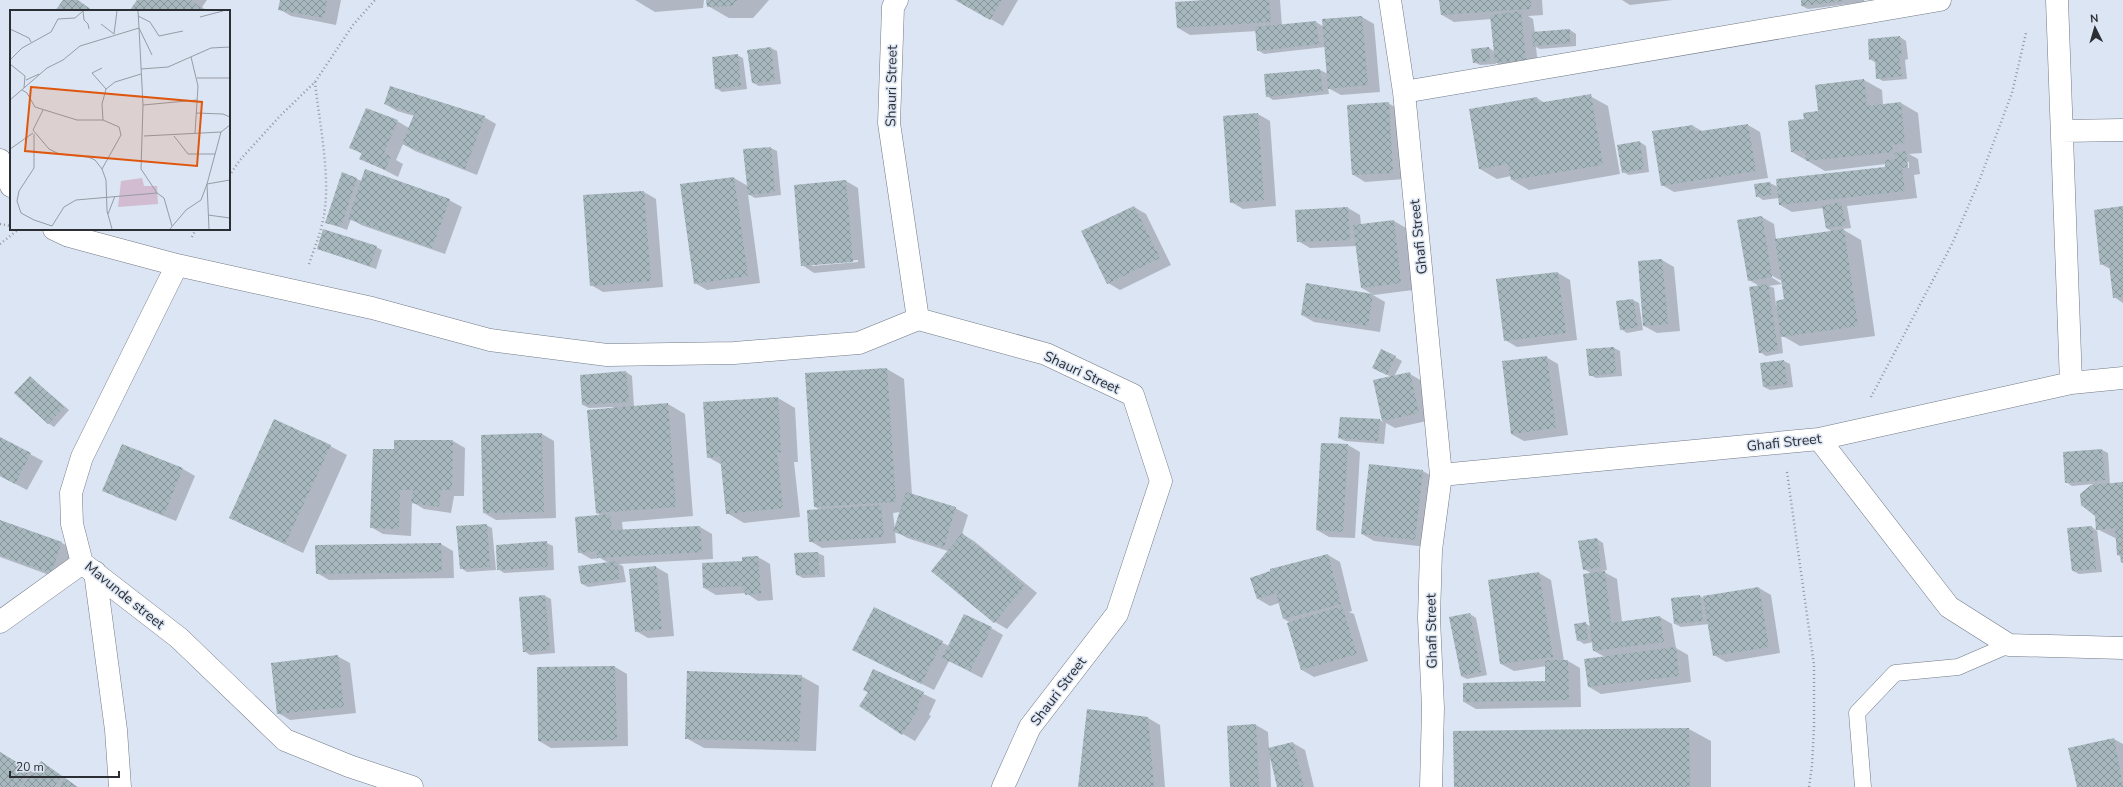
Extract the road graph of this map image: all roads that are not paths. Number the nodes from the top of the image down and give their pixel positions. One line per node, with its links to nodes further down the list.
1 (896, 0): 12 (street, Shauri Street)
2 (1390, 0): 5 (street, Ghafi Street)
3 (1940, 0): 5 (street)
4 (2057, 0): 7 (street)
5 (1404, 92): 16 (street, Ghafi Street)
6 (2123, 130): 7 (street)
7 (2062, 131): 14 (street)
8 (0, 160): 9 (street)
9 (10, 184)
10 (56, 230): 11 (street)
11 (178, 265): 12 (street); 17 (street, Mavunde street)
12 (918, 319): 23 (street, Shauri Street)
13 (2123, 378): 14 (street, Ghafi Street)
14 (2071, 383): 15 (street, Ghafi Street)
15 (1819, 439): 16 (street, Ghafi Street); 19 (street)
16 (1441, 475): 24 (street, Ghafi Street)
17 (88, 567): 18 (street); 21 (street); 22 (street, Mavunde street)
18 (0, 622)
19 (2009, 645): 20 (street); 25 (lane)
20 (2123, 648)
21 (120, 787)
22 (412, 787)
23 (1003, 787)
24 (1431, 787)
25 (1863, 787)

